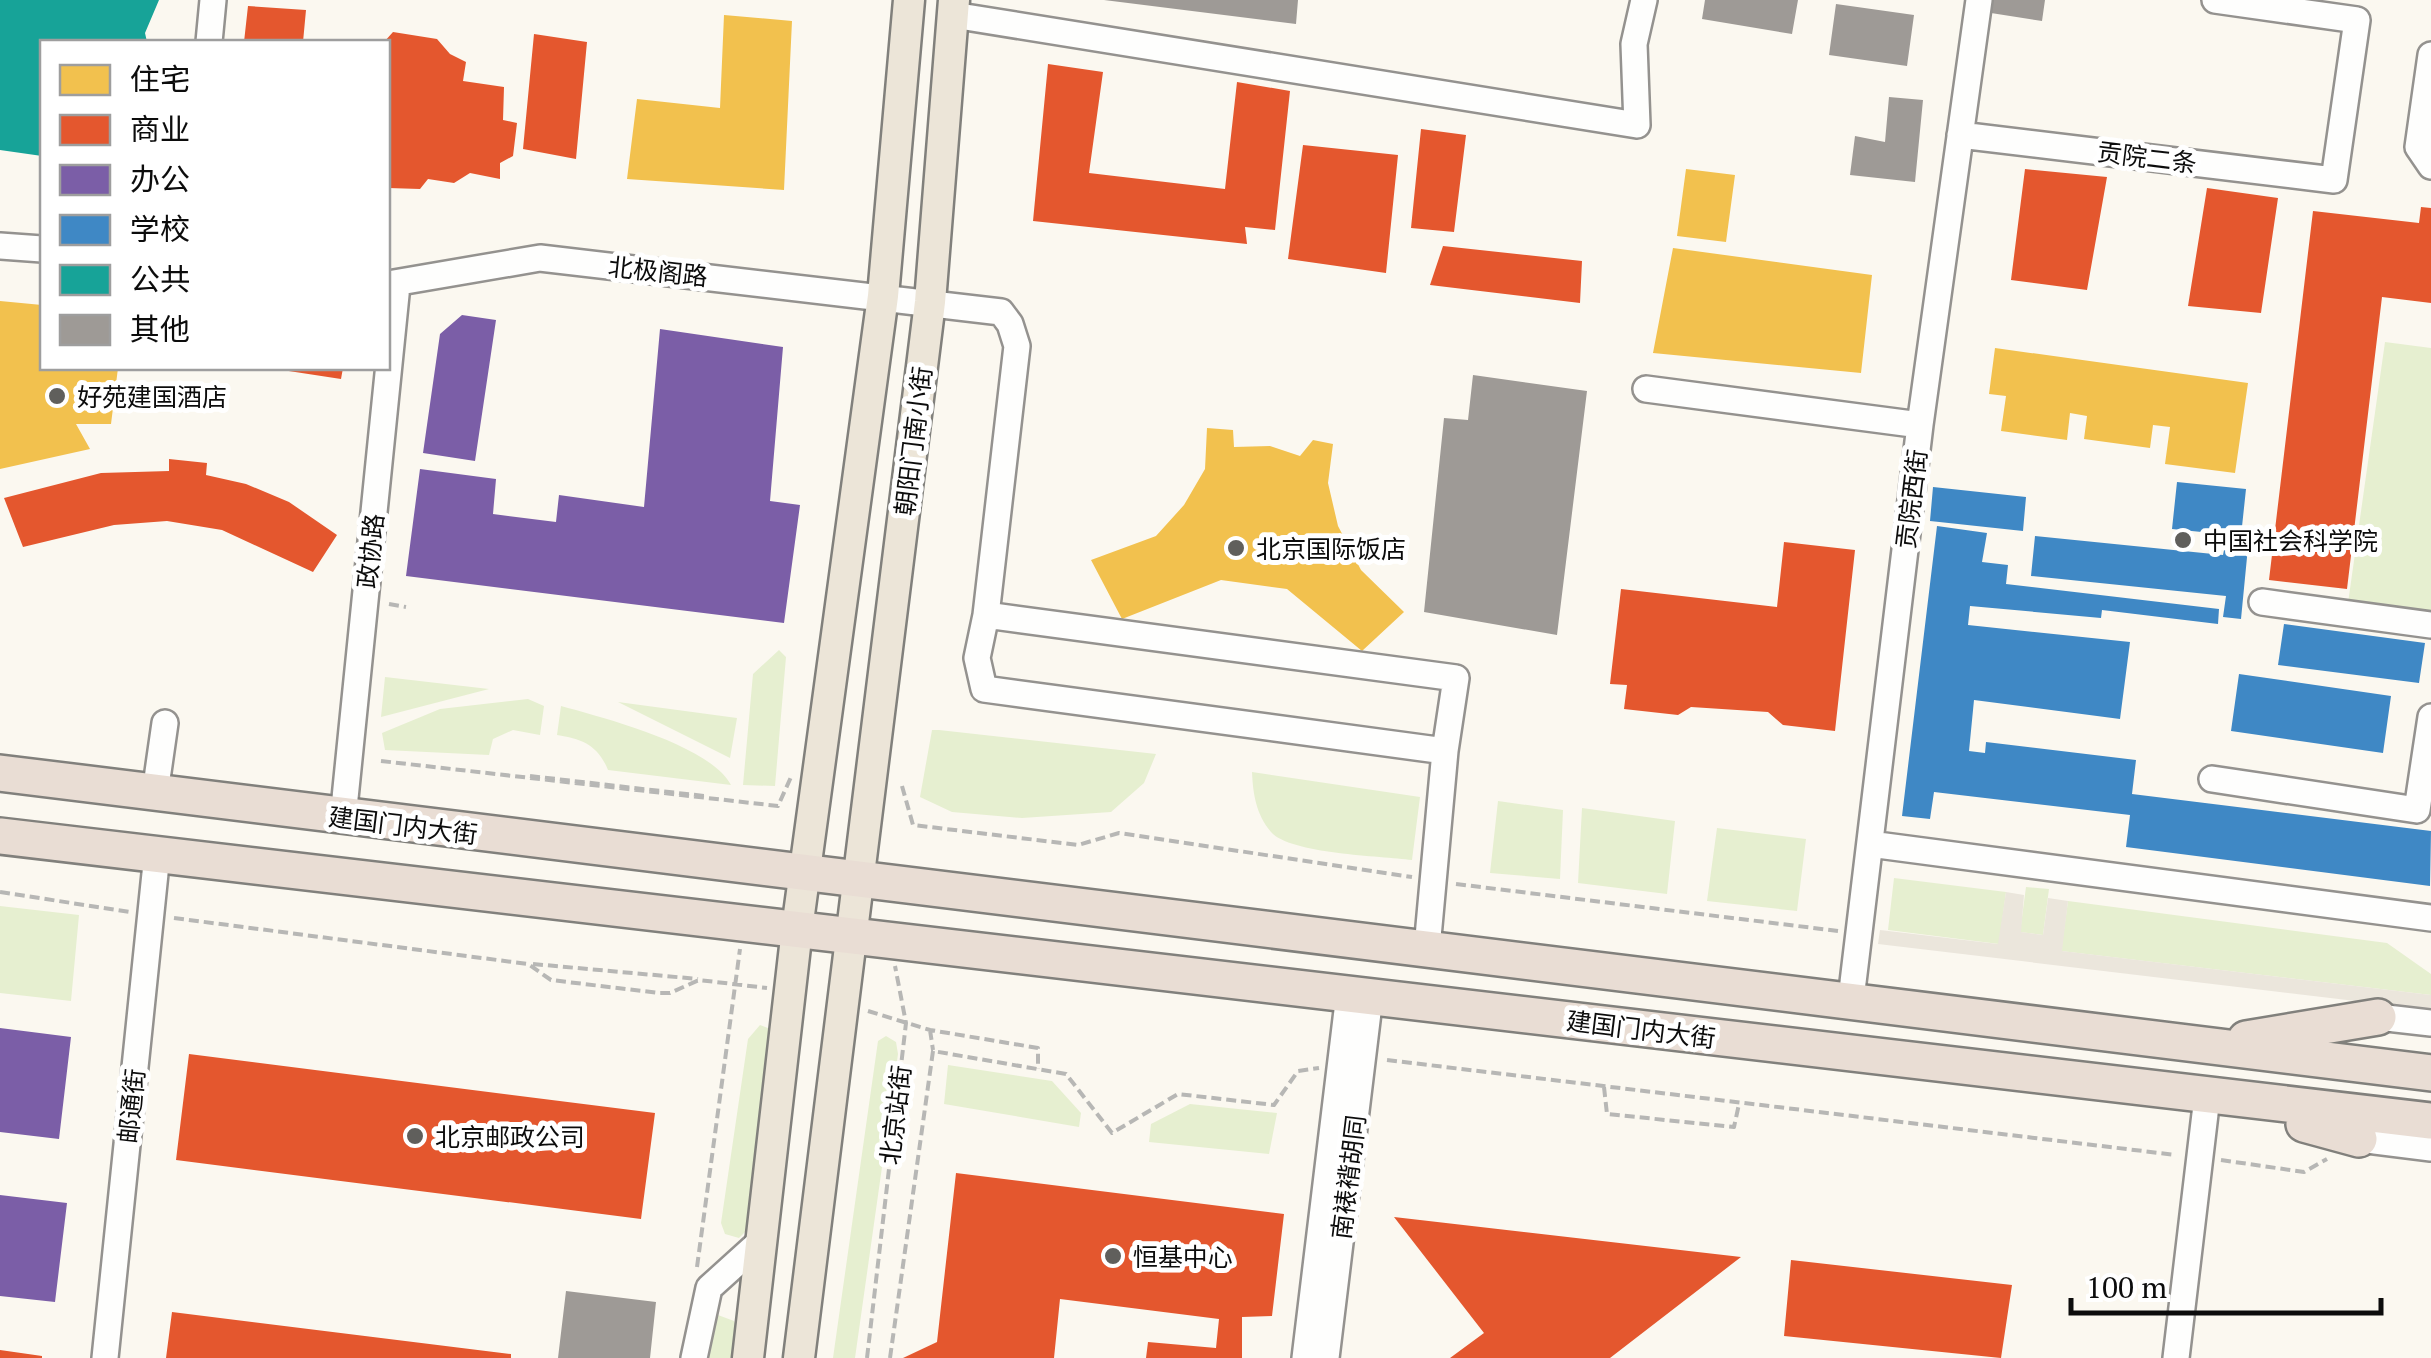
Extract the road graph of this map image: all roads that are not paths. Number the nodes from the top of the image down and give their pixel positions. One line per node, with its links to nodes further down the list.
1 (213, 0): 7 (street)
2 (909, 0): 14 (main road, 朝阳门南小街)
3 (1644, 0): 6 (street)
4 (1979, 0): 9 (street, 贡院西街)
5 (2216, 0): 9 (street, 贡院二条)
6 (954, 8): 15 (main road, 朝阳门南小街)
7 (209, 40)
8 (2431, 55): 10 (street)
9 (1960, 134): 18 (street, 贡院西街)
10 (2431, 166)
11 (0, 246): 12 (street)
12 (40, 249)
13 (392, 284): 14 (street, 北极阁路)
14 (884, 296): 15 (street, 北极阁路); 32 (main road, 朝阳门南小街)
15 (930, 302): 20 (street, 北极阁路); 33 (main road, 朝阳门南小街)
16 (384, 370): 28 (street, 政协路)
17 (1646, 390): 18 (street)
18 (1920, 425): 30 (street, 贡院西街)
19 (2262, 602): 21 (street)
20 (986, 615): 24 (street); 24 (street)
21 (2431, 626)
22 (2431, 716): 26 (street)
23 (165, 723): 27 (street)
24 (1445, 752): 37 (street)
25 (0, 773): 27 (highway, 建国门内大街)
26 (2212, 779)
27 (155, 794): 28 (highway, 建国门内大街)
28 (343, 818): 32 (highway, 建国门内大街)
29 (0, 836): 31 (highway)
30 (1870, 844): 34 (street); 39 (street, 贡院西街)
31 (157, 854): 35 (highway); 50 (street, 邮通街)
32 (806, 875): 33 (highway, 建国门内大街); 35 (main road, 朝阳门南小街)
33 (858, 880): 36 (main road, 朝阳门南小街); 37 (highway)
34 (2431, 918)
35 (797, 929): 36 (highway, 建国门内大街); 49 (main road)
36 (852, 935): 38 (highway, 建国门内大街); 53 (main road)
37 (1427, 948): 39 (highway)
38 (1360, 995): 43 (street); 45 (highway, 建国门内大街)
39 (1851, 999): 42 (highway)
40 (2378, 1016): 41 (street); 42 (highway)
41 (2431, 1024)
42 (2207, 1046): 44 (highway)
43 (1351, 1060): 54 (street); 55 (street, 南裱褙胡同)
44 (2431, 1073)
45 (2207, 1097): 46 (highway, 建国门内大街); 47 (highway); 56 (street)
46 (2431, 1121)
47 (2358, 1139): 48 (street)
48 (2431, 1148)
49 (762, 1241): 51 (street); 52 (main road)
50 (106, 1358)
51 (694, 1358)
52 (748, 1358)
53 (798, 1358)
54 (1304, 1358)
55 (1326, 1358)
56 (2176, 1358)

